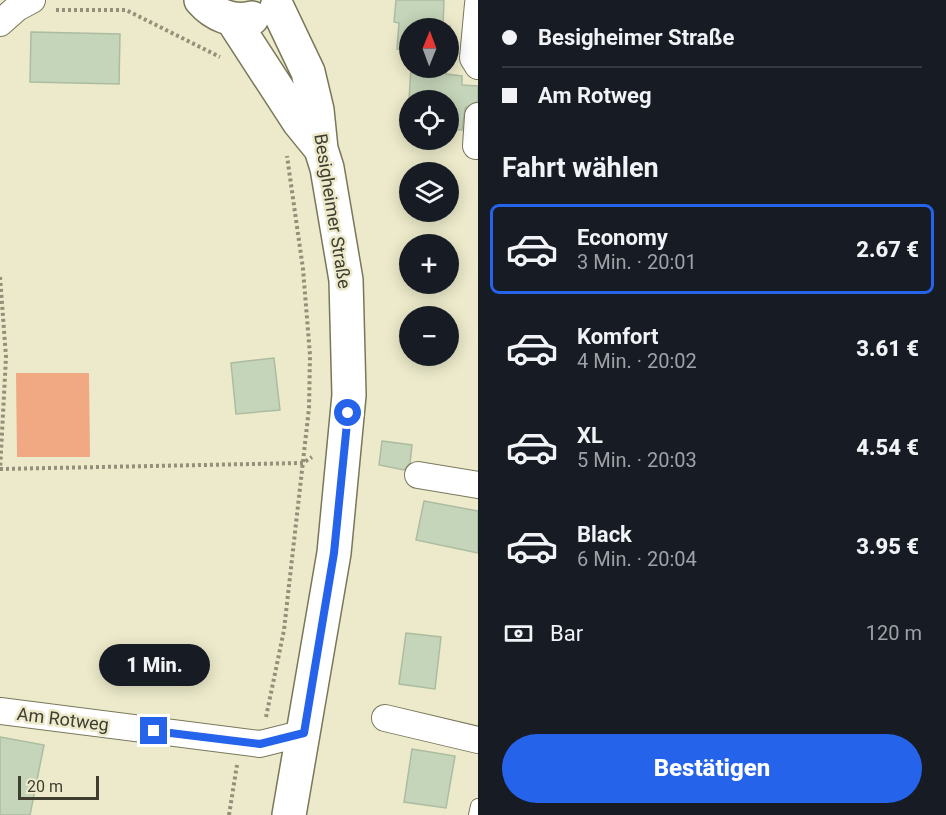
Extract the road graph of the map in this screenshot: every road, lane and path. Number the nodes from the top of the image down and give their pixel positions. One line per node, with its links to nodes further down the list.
1 (195, 1): 5 (main road)
2 (280, 3): 5 (main road, Besigheimer Straße); 12 (main road, Besigheimer Straße)
3 (478, 4): 8 (street)
4 (40, 5): 6 (street); 7 (path)
5 (232, 19): 12 (main road)
6 (0, 23)
7 (224, 59)
8 (478, 66)
9 (478, 116): 11 (street)
10 (285, 145): 15 (path)
11 (476, 146)
12 (321, 149): 14 (main road, Besigheimer Straße)
13 (0, 277): 16 (path)
14 (347, 430): 15 (path); 21 (main road, Besigheimer Straße)
15 (303, 463): 16 (path); 23 (path)
16 (0, 470)
17 (418, 475): 18 (street)
18 (478, 484)
19 (0, 711): 23 (street, Am Rotweg)
20 (385, 718): 22 (street)
21 (304, 733): 23 (street, Am Rotweg); 26 (main road, Besigheimer Straße)
22 (478, 740)
23 (260, 744): 25 (path)
24 (478, 806): 27 (lane)
25 (229, 815)
26 (290, 815)
27 (476, 815)

